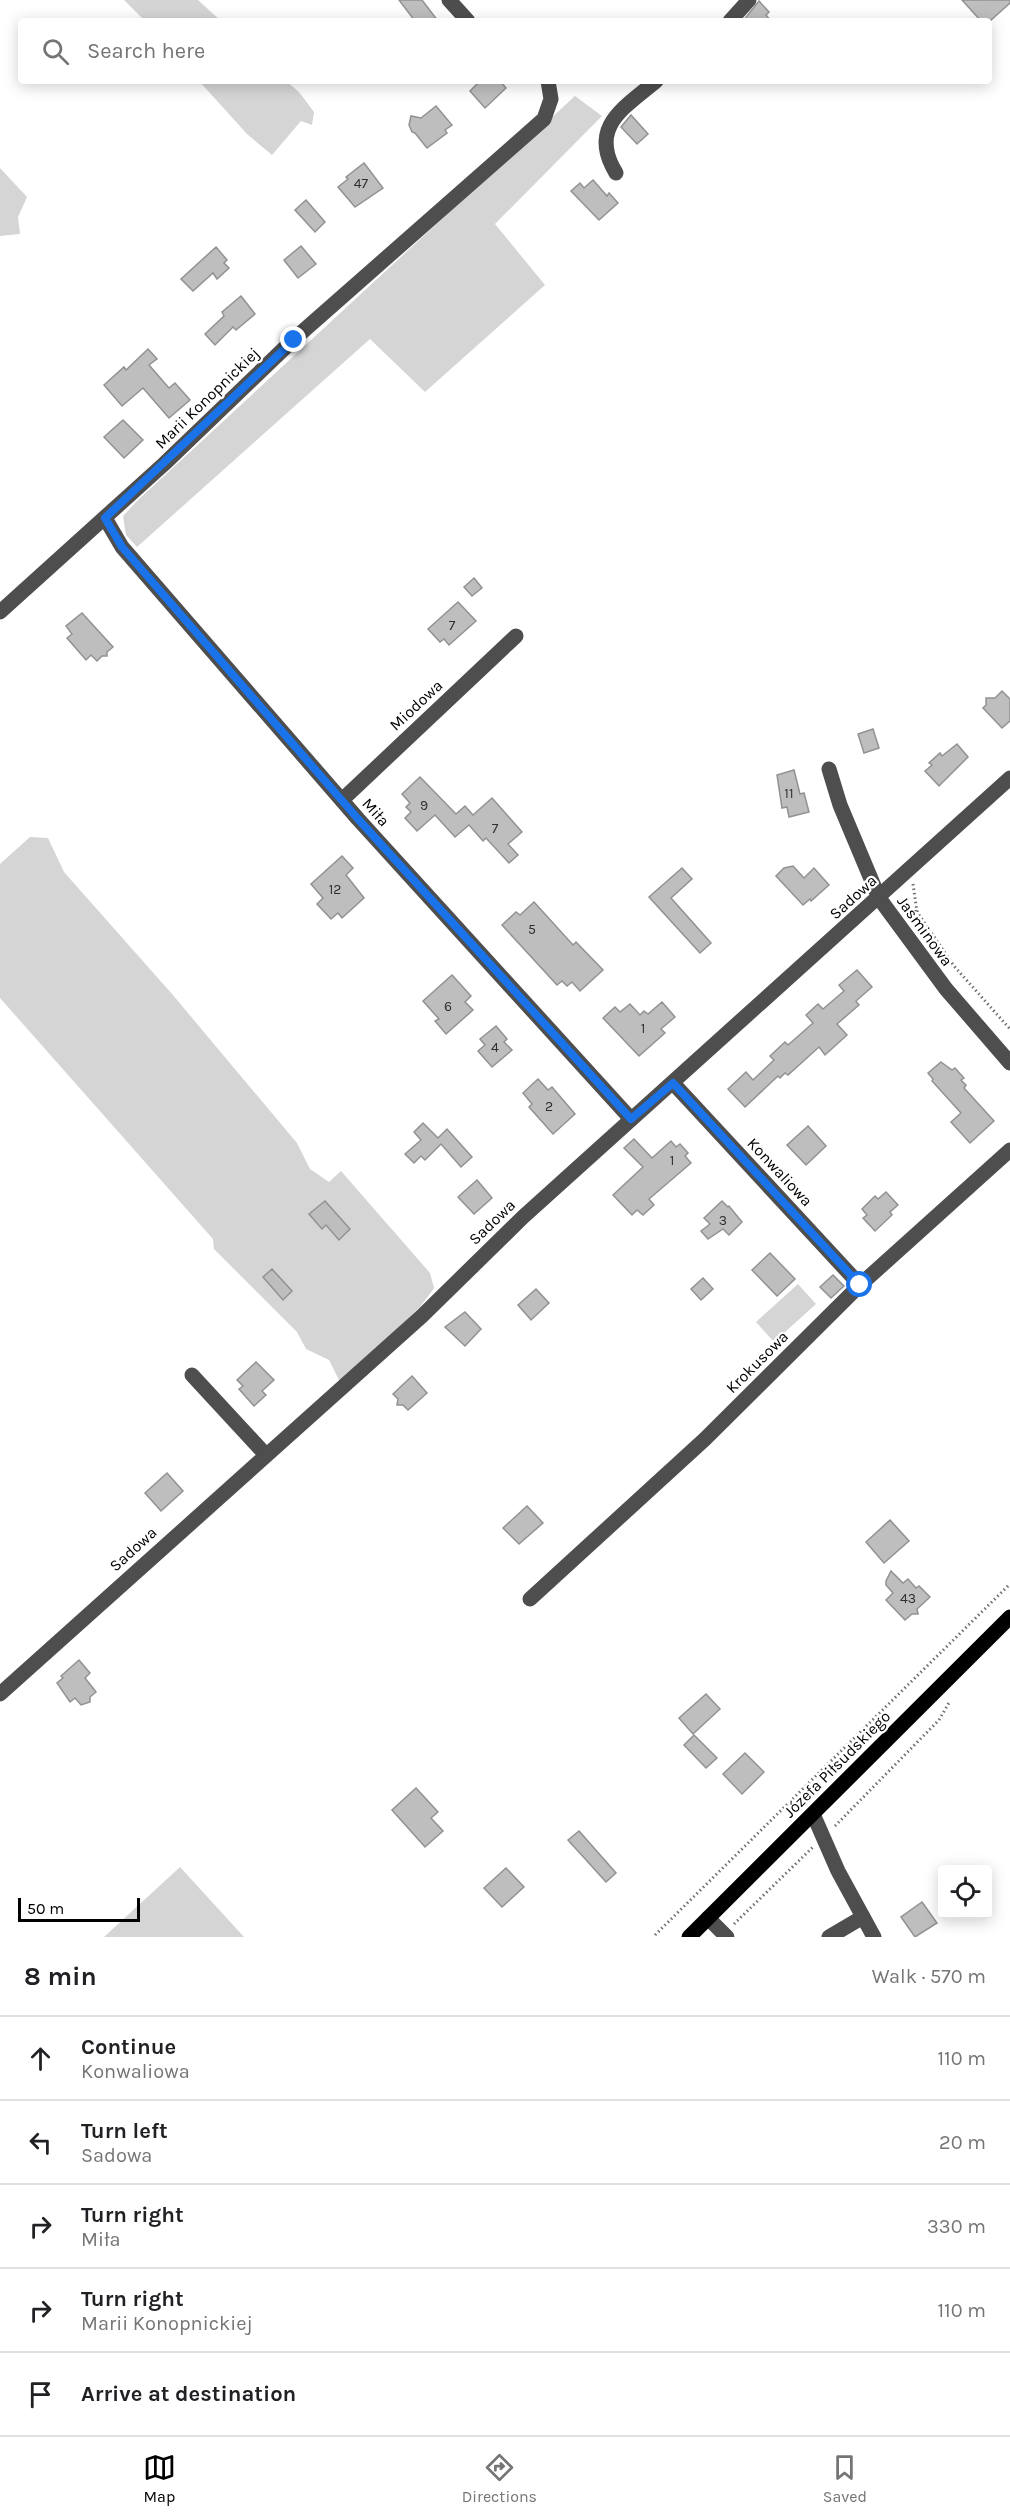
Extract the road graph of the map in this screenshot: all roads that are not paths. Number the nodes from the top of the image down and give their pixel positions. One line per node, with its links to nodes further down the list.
1 (449, 0): 3 (street)
2 (749, 0): 4 (street)
3 (465, 18)
4 (733, 18)
5 (548, 84): 8 (street, Marii Konopnickiej)
6 (653, 84): 7 (street)
7 (616, 173)
8 (105, 518): 9 (street, Marii Konopnickiej); 13 (street, Miła)
9 (0, 612)
10 (516, 636): 13 (street, Miodowa)
11 (829, 769): 14 (street, Jaśminowa)
12 (1010, 778): 14 (street, Sadowa)
13 (342, 800): 17 (street, Miła)
14 (879, 898): 15 (street, Jaśminowa); 16 (street, Sadowa)
15 (1010, 1063)
16 (673, 1083): 17 (street, Sadowa); 19 (street, Konwaliowa)
17 (631, 1119): 21 (street, Sadowa)
18 (1010, 1150): 19 (street, Krokusowa)
19 (860, 1285): 22 (street, Krokusowa)
20 (192, 1375): 21 (street)
21 (266, 1455): 24 (street, Sadowa)
22 (530, 1599)
23 (1010, 1617): 25 (main road, Józefa Piłsudskiego)
24 (0, 1694)
25 (813, 1814): 26 (street); 27 (main road, Józefa Piłsudskiego)
26 (863, 1917): 30 (street); 31 (street)
27 (708, 1918): 28 (street); 29 (main road, Józefa Piłsudskiego)
28 (726, 1936)
29 (689, 1937)
30 (830, 1937)
31 (874, 1937)

